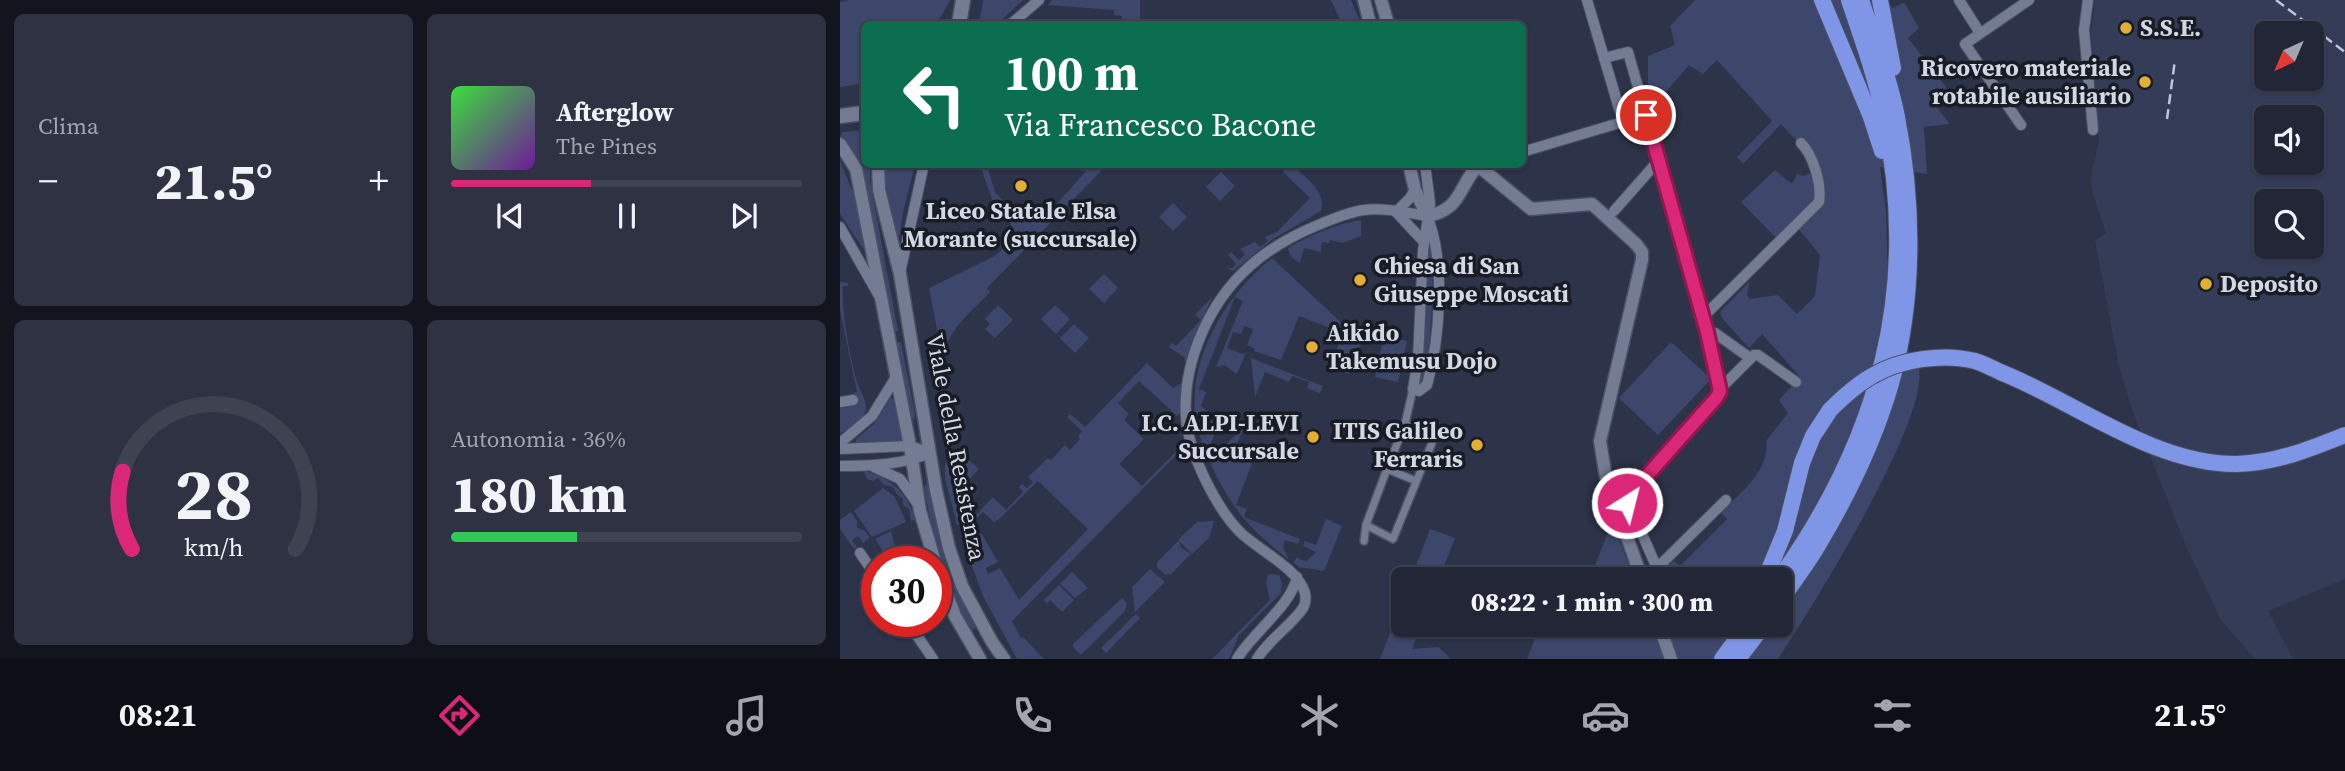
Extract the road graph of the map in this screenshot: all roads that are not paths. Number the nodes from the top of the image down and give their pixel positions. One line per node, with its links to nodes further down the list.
1 (963, 0): 13 (main road)
2 (1038, 0): 14 (street)
3 (1364, 0): 15 (street)
4 (1381, 0): 16 (street)
5 (1587, 0): 18 (street)
6 (1822, 0): 41 (highway)
7 (1849, 0): 41 (highway)
8 (1861, 0): 36 (highway)
9 (1880, 0): 36 (highway)
10 (1959, 0): 17 (street)
11 (2029, 0): 17 (street)
12 (2088, 0): 24 (street)
13 (959, 21)
14 (1014, 21)
15 (1369, 21)
16 (1387, 21)
17 (1980, 33): 23 (street)
18 (1604, 58): 20 (street); 22 (street)
19 (861, 113): 21 (main road)
20 (1646, 115): 22 (street); 28 (street)
21 (840, 116)
22 (1623, 122): 27 (street)
23 (2021, 125)
24 (2092, 130)
25 (1801, 143): 45 (street)
26 (840, 144): 44 (street, Viale della Resistenza)
27 (1526, 151)
28 (1659, 160): 37 (street); 45 (street)
29 (878, 168): 43 (street, Viale della Resistenza)
30 (923, 168): 43 (street, Viale della Resistenza)
31 (1410, 168): 35 (street)
32 (1426, 168): 39 (street)
33 (1476, 168): 39 (street)
34 (1482, 168): 69 (street)
35 (1415, 190): 38 (street); 39 (street)
36 (1907, 194): 73 (highway)
37 (1614, 211)
38 (1396, 212): 39 (street); 42 (street); 72 (street)
39 (1427, 216): 42 (street); 50 (street)
40 (840, 227): 44 (street, Viale della Resistenza)
41 (1896, 240): 71 (highway)
42 (1424, 242): 50 (street)
43 (900, 274): 59 (street, Viale della Resistenza)
44 (881, 299): 48 (street, Viale della Resistenza)
45 (1703, 317): 46 (street)
46 (1707, 332): 47 (street); 51 (street)
47 (1750, 358): 49 (street); 51 (street)
48 (895, 377): 56 (street); 58 (street, Viale della Resistenza)
49 (1796, 382)
50 (1413, 388): 54 (street)
51 (1720, 389): 64 (street)
52 (853, 400): 53 (street)
53 (840, 402)
54 (1405, 424): 62 (street); 63 (street)
55 (2345, 435): 70 (highway, bridge)
56 (840, 443)
57 (840, 449): 58 (street)
58 (911, 453): 59 (street); 61 (street); 65 (street, Viale della Resistenza)
59 (930, 453): 83 (street, Viale della Resistenza)
60 (840, 466): 61 (street)
61 (874, 466): 65 (street)
62 (1387, 469): 63 (street); 66 (street)
63 (1416, 481): 66 (street)
64 (1726, 500)
65 (920, 511): 68 (street, Viale della Resistenza)
66 (1366, 525): 67 (street)
67 (1364, 541)
68 (931, 546)
69 (1638, 567)
70 (1770, 567)
71 (1788, 567)
72 (1297, 577): 84 (street); 85 (street)
73 (1793, 583)
74 (952, 608): 82 (street, Viale della Resistenza)
75 (918, 637): 81 (street)
76 (1663, 637): 86 (street)
77 (1737, 637): 80 (highway)
78 (1741, 637): 80 (highway)
79 (1751, 637): 80 (highway)
80 (1731, 655)
81 (933, 659)
82 (980, 659)
83 (1003, 659)
84 (1237, 659)
85 (1256, 659)
86 (1671, 659)

